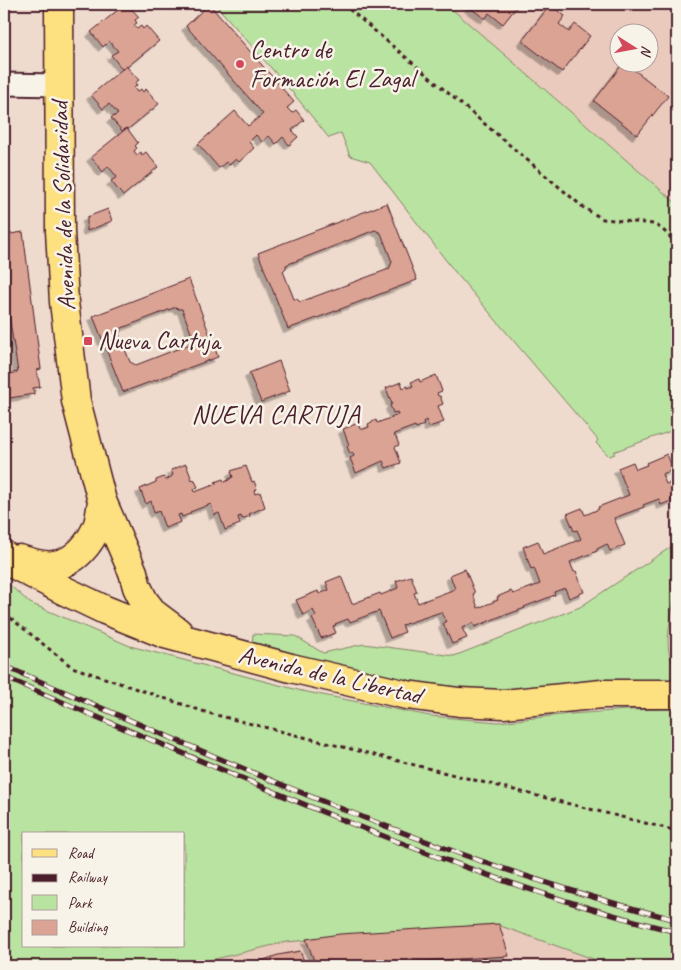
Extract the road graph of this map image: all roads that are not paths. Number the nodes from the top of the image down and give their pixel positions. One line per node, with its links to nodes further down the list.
1 (59, 4): 3 (main road, Avenida de la Solidaridad)
2 (4, 84): 3 (street)
3 (59, 85): 4 (main road, Avenida de la Solidaridad)
4 (102, 501): 5 (main road, Avenida de la Libertad); 6 (main road, Avenida de la Solidaridad)
5 (4, 554): 6 (main road, Avenida de la Libertad)
6 (194, 642): 7 (main road, Avenida de la Libertad)
7 (677, 694)

